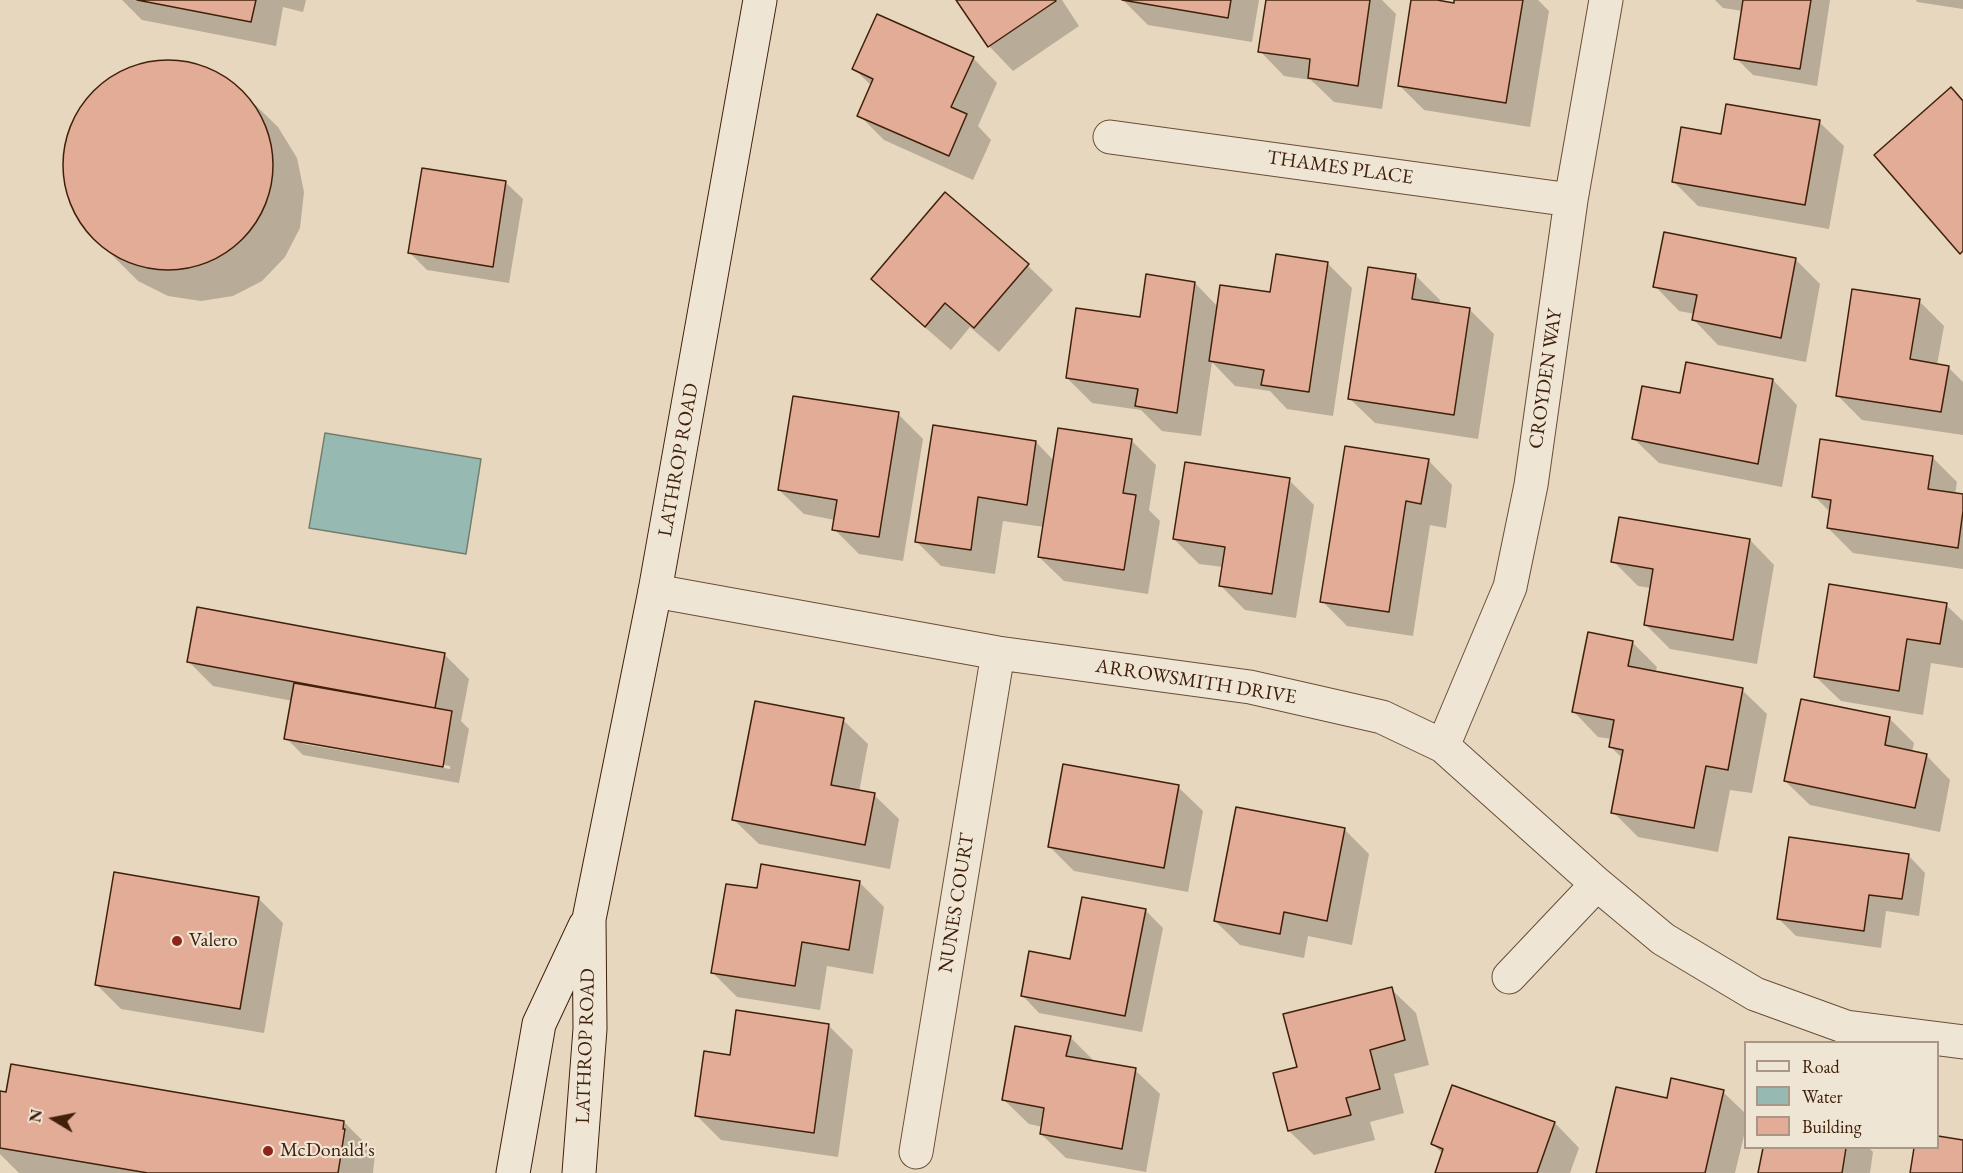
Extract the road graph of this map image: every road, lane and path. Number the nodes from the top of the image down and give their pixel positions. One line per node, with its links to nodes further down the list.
1 (760, 0): 5 (street, LATHROP ROAD)
2 (1606, 0): 4 (street, CROYDEN WAY)
3 (1110, 137): 4 (street, THAMES PLACE)
4 (1571, 200): 7 (street, CROYDEN WAY)
5 (656, 591): 6 (street, ARROWSMITH DRIVE); 9 (street, LATHROP ROAD)
6 (998, 653): 7 (street, ARROWSMITH DRIVE); 12 (street, NUNES COURT)
7 (1443, 746): 8 (street, ARROWSMITH DRIVE)
8 (1597, 884): 10 (street); 11 (street, ARROWSMITH DRIVE)
9 (589, 919): 13 (street, LATHROP ROAD); 14 (street, LATHROP ROAD)
10 (1509, 977)
11 (1963, 1042)
12 (916, 1152)
13 (513, 1173)
14 (579, 1173)

